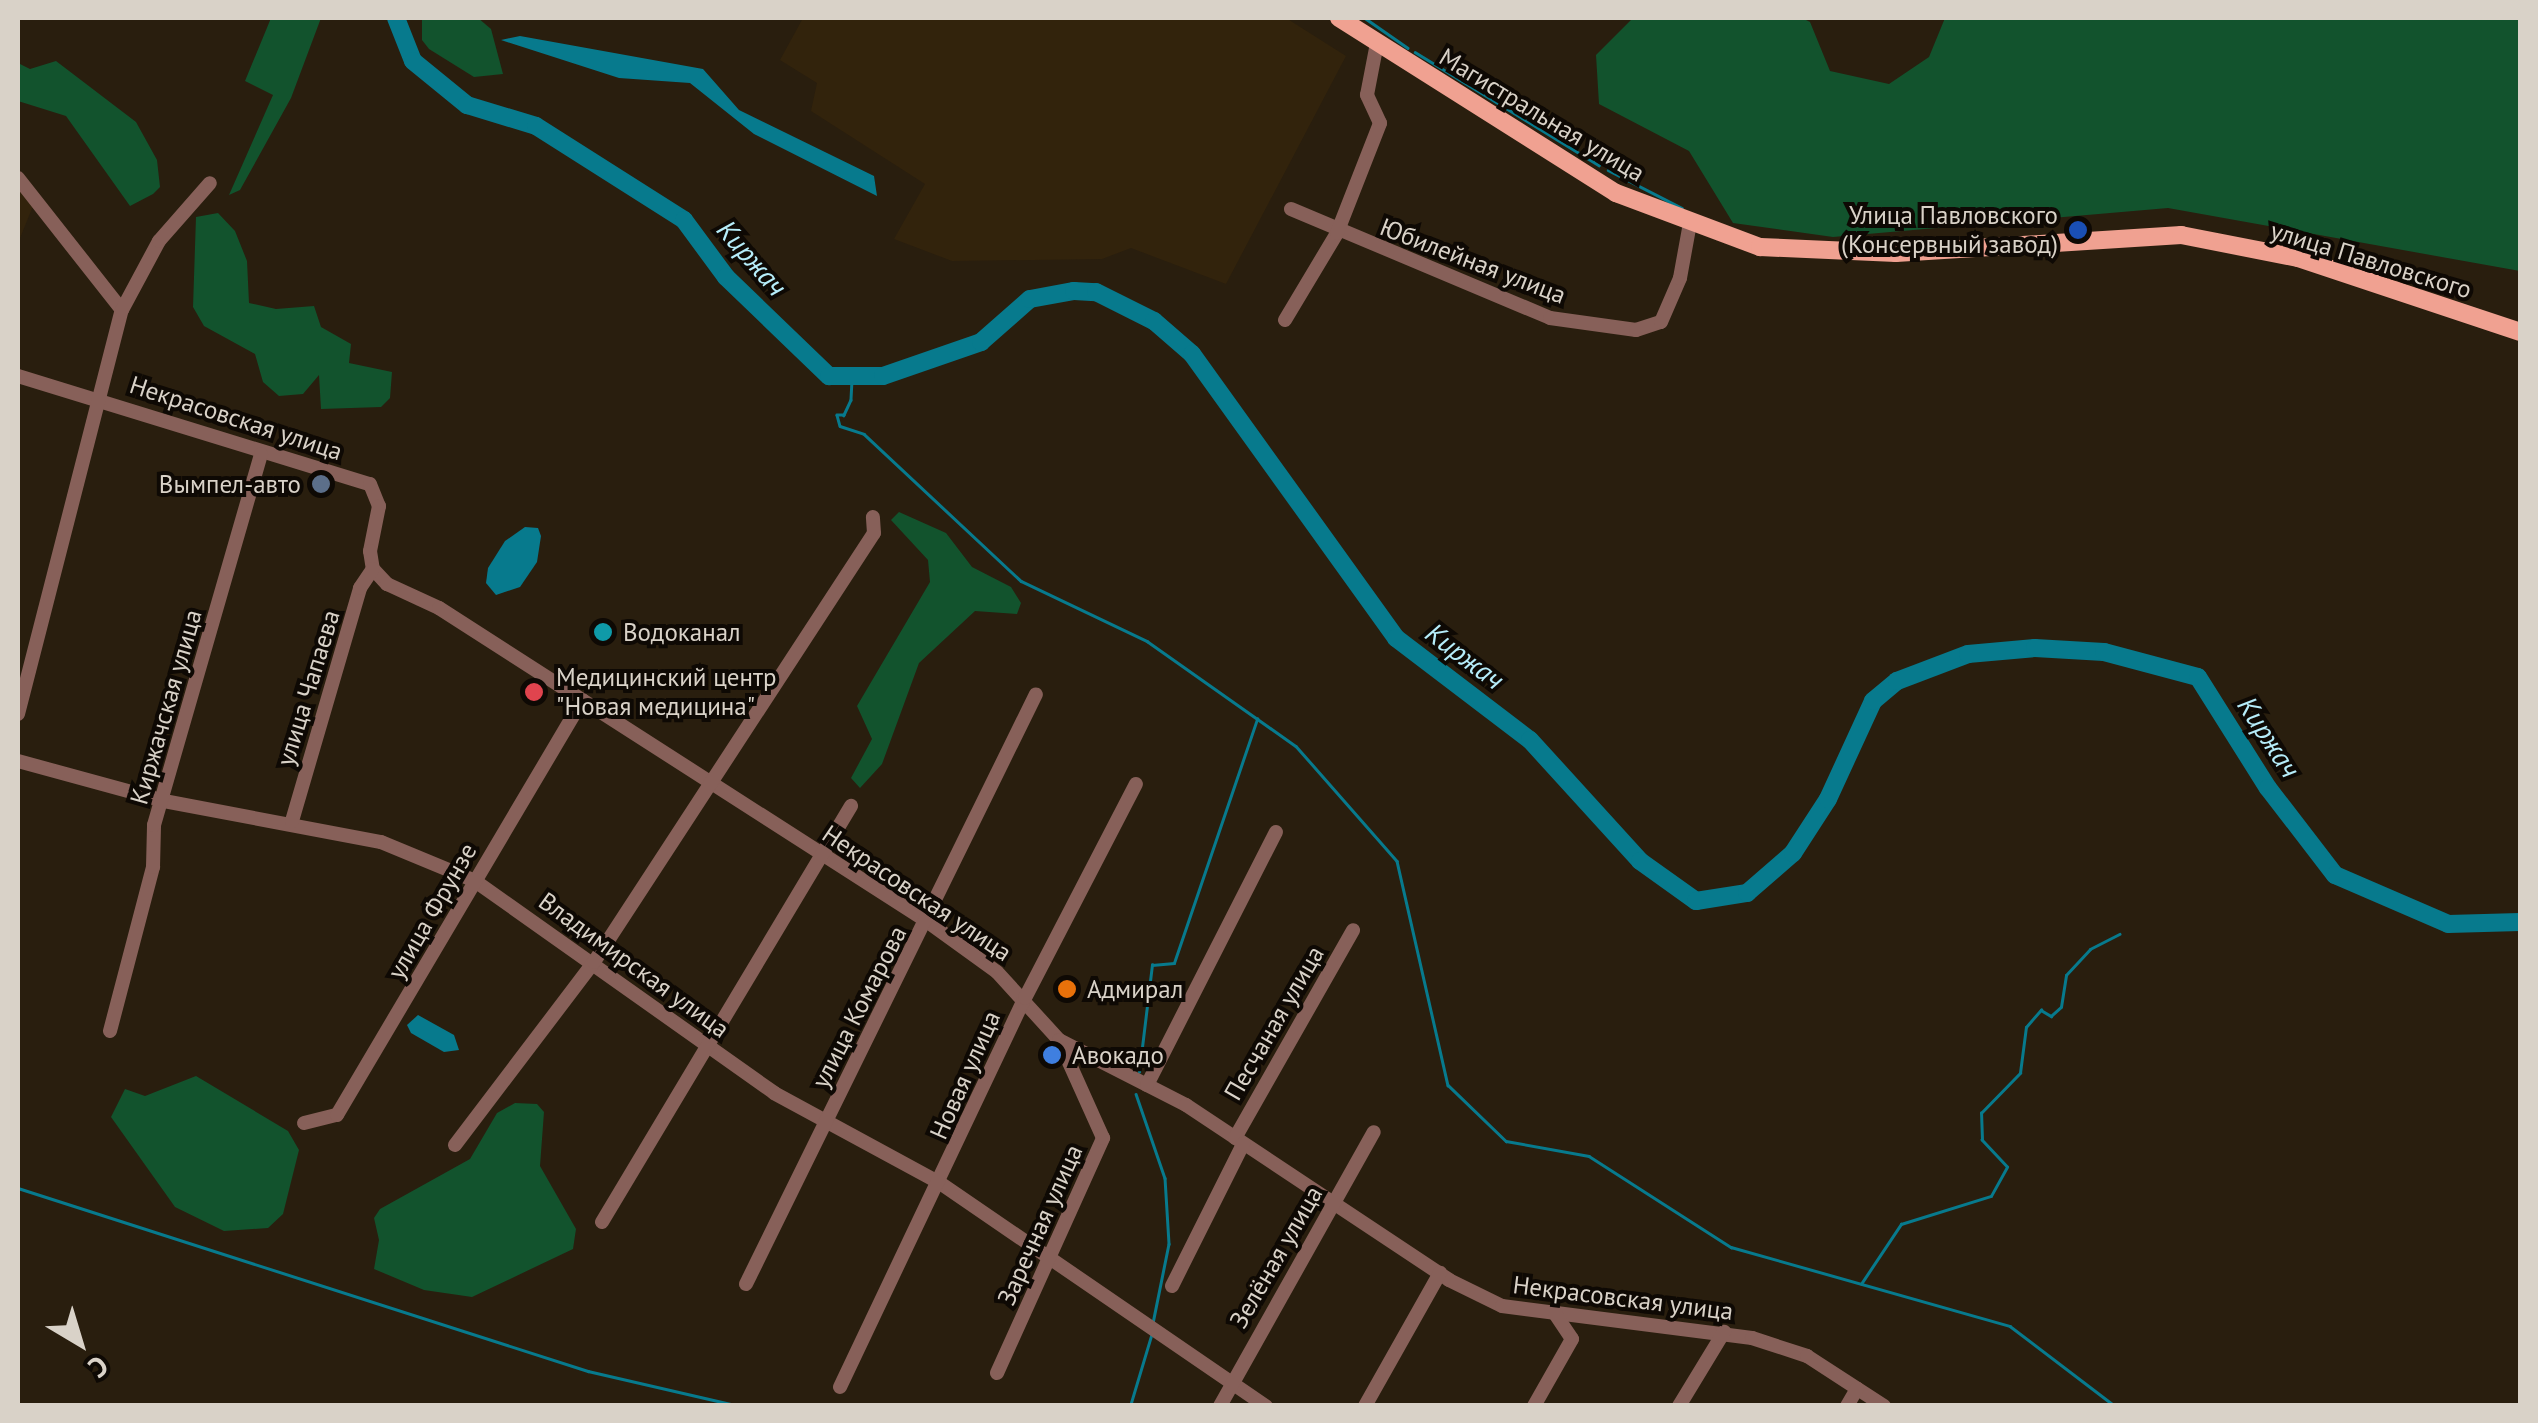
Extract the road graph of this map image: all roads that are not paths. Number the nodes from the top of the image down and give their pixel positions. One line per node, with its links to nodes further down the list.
1 (1339, 18): 2 (main road, Магистральная улица)
2 (1378, 43): 6 (main road, Магистральная улица); 7 (street)
3 (18, 178): 9 (street)
4 (210, 183): 9 (street)
5 (1291, 208): 7 (street, Юбилейная улица)
6 (1690, 223): 7 (street, Юбилейная улица); 8 (main road, Магистральная улица)
7 (1338, 233): 10 (street)
8 (1907, 252): 11 (main road, улица Павловского)
9 (122, 310): 13 (street)
10 (1285, 320)
11 (2520, 332)
12 (18, 376): 13 (street, Некрасовская улица)
13 (100, 398): 14 (street, Некрасовская улица); 19 (street)
14 (261, 454): 16 (street, Некрасовская улица); 23 (street, Киржачская улица)
15 (873, 517): 21 (street)
16 (373, 569): 18 (street, Некрасовская улица); 25 (street, улица Чапаева)
17 (1036, 694): 29 (street, улица Комарова)
18 (582, 700): 21 (street, Некрасовская улица); 28 (street, улица Фрунзе)
19 (18, 714)
20 (18, 761): 23 (street, Владимирская улица)
21 (708, 784): 27 (street, Некрасовская улица); 31 (street)
22 (1136, 784): 32 (street, Новая улица)
23 (164, 802): 25 (street, Владимирская улица); 33 (street, Киржачская улица)
24 (851, 806): 27 (street)
25 (292, 822): 28 (street, Владимирская улица)
26 (1276, 832): 36 (street)
27 (822, 857): 29 (street, Некрасовская улица); 35 (street)
28 (476, 881): 31 (street, Владимирская улица); 38 (street, улица Фрунзе)
29 (928, 922): 32 (street, Некрасовская улица); 37 (street, улица Комарова)
30 (1353, 930): 40 (street, Песчаная улица)
31 (594, 962): 35 (street, Владимирская улица); 41 (street)
32 (1025, 998): 34 (street, Некрасовская улица); 42 (street, Новая улица)
33 (110, 1031)
34 (1059, 1040): 36 (street, Некрасовская улица); 45 (street, Заречная улица)
35 (708, 1047): 37 (street, Владимирская улица); 44 (street)
36 (1147, 1085): 40 (street, Некрасовская улица)
37 (828, 1117): 42 (street, Владимирская улица); 47 (street, улица Комарова)
38 (304, 1123)
39 (1374, 1132): 43 (street, Зелёная улица)
40 (1239, 1141): 43 (street, Некрасовская улица); 48 (street, Песчаная улица)
41 (456, 1145)
42 (940, 1183): 45 (street, Владимирская улица); 53 (street, Новая улица)
43 (1334, 1202): 46 (street, Некрасовская улица); 52 (street, Зелёная улица)
44 (602, 1222)
45 (1052, 1256): 51 (street, Заречная улица); 52 (street, Владимирская улица)
46 (1440, 1274): 49 (street, Некрасовская улица); 57 (street)
47 (746, 1284)
48 (1172, 1286)
49 (1556, 1315): 50 (street, Некрасовская улица); 58 (street)
50 (1724, 1332): 54 (street, Некрасовская улица); 59 (street)
51 (997, 1374)
52 (1228, 1383): 55 (street, Зелёная улица); 56 (street, Владимирская улица)
53 (840, 1386)
54 (1857, 1389): 60 (street); 61 (street, Некрасовская улица)
55 (1220, 1406)
56 (1266, 1406)
57 (1365, 1406)
58 (1534, 1406)
59 (1679, 1406)
60 (1847, 1406)
61 (1884, 1406)

